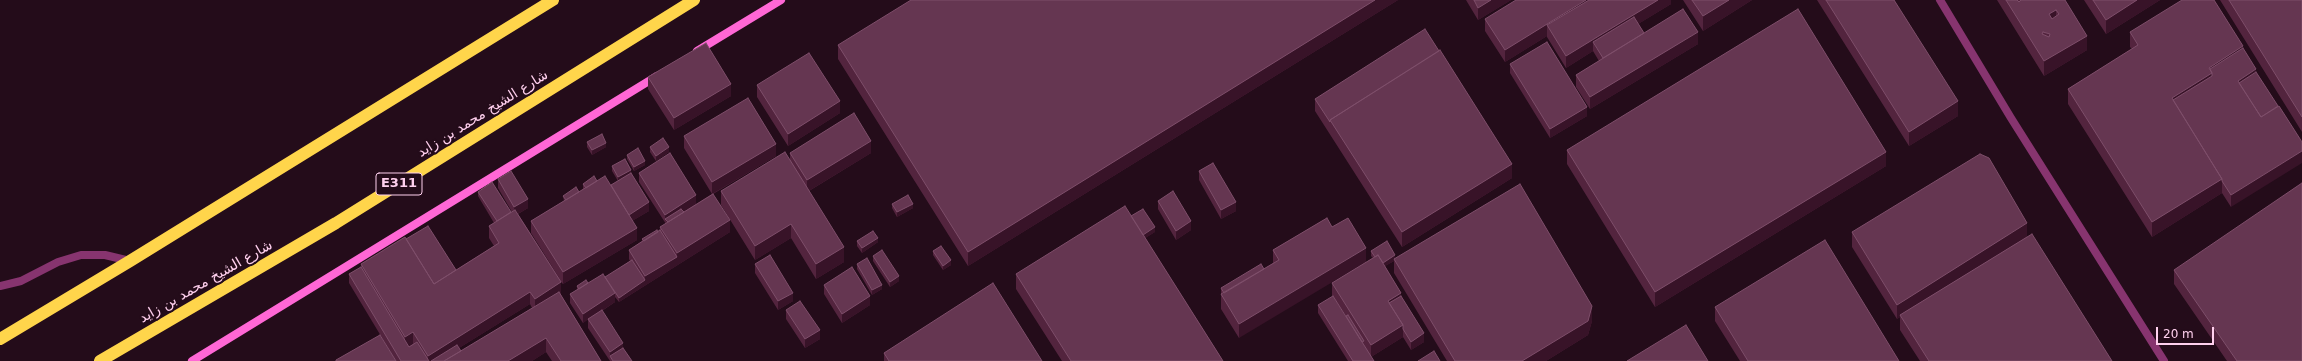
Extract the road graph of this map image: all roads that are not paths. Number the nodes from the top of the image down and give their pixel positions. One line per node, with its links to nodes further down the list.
1 (553, 0): 7 (highway)
2 (694, 0): 10 (highway, شارع الشيخ محمد بن زايد / E311)
3 (780, 0): 5 (street)
4 (1940, 0): 12 (street)
5 (692, 54)
6 (665, 71): 11 (street)
7 (130, 261): 8 (street); 9 (highway)
8 (0, 286)
9 (0, 339)
10 (100, 361)
11 (192, 361)
12 (2164, 361)

